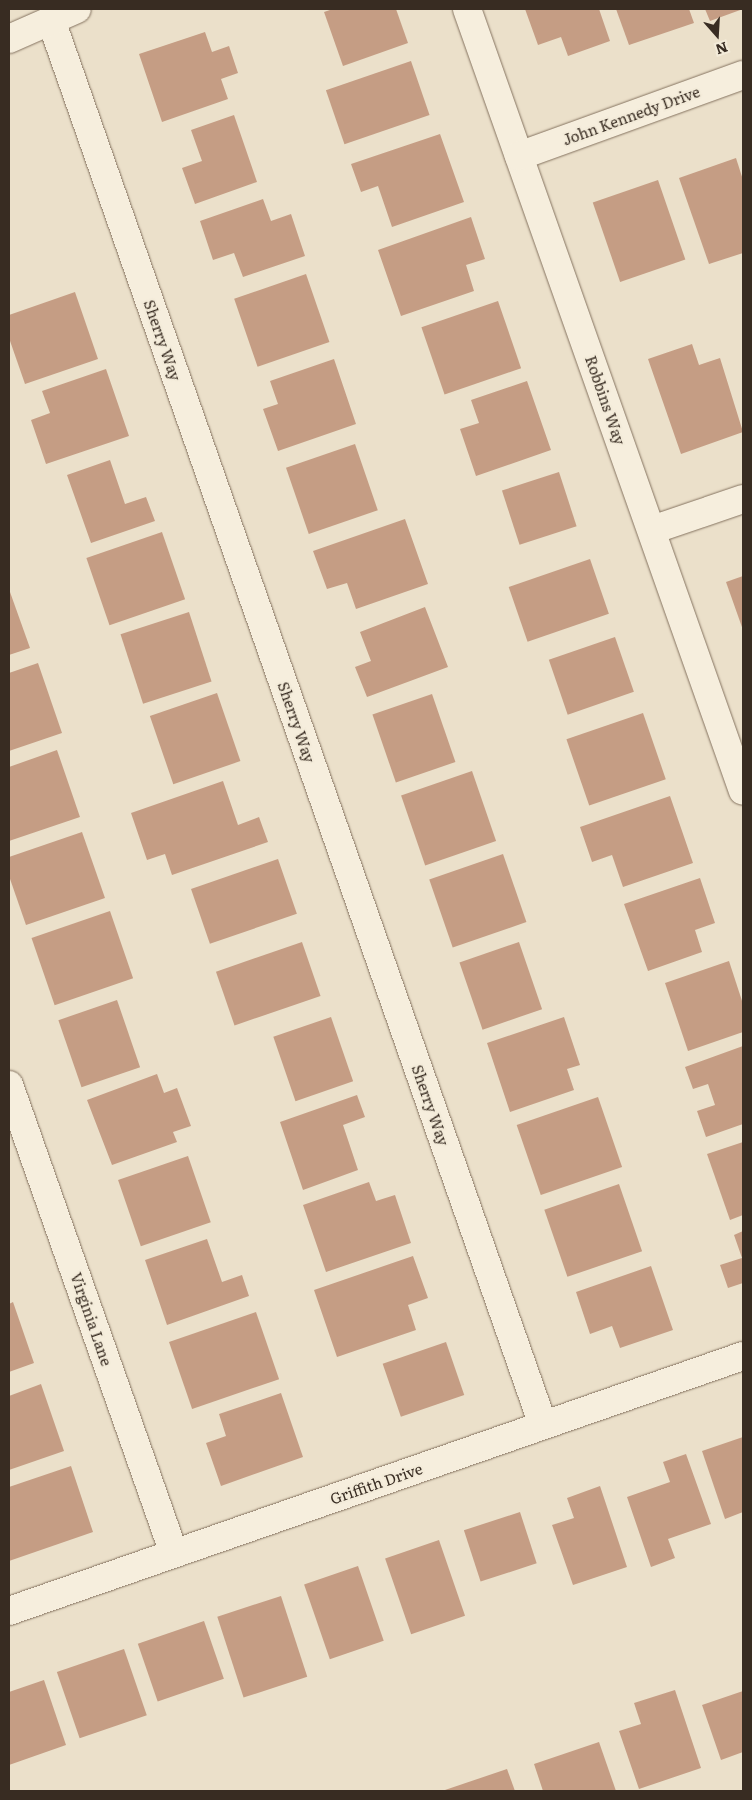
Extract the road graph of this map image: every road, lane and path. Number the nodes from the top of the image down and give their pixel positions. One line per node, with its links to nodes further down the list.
1 (77, 9): 3 (street)
2 (467, 9): 6 (street, Robbins Way)
3 (50, 20): 4 (street); 12 (street, Sherry Way)
4 (9, 40)
5 (743, 75): 6 (street, John Kennedy Drive)
6 (519, 156): 8 (street, Robbins Way)
7 (743, 500): 8 (street)
8 (652, 530): 9 (street, Robbins Way)
9 (743, 791)
10 (9, 1085): 13 (street, Virginia Lane)
11 (743, 1356): 12 (street, Griffith Drive)
12 (543, 1425): 13 (street, Griffith Drive)
13 (174, 1554): 14 (street, Griffith Drive)
14 (9, 1611)

